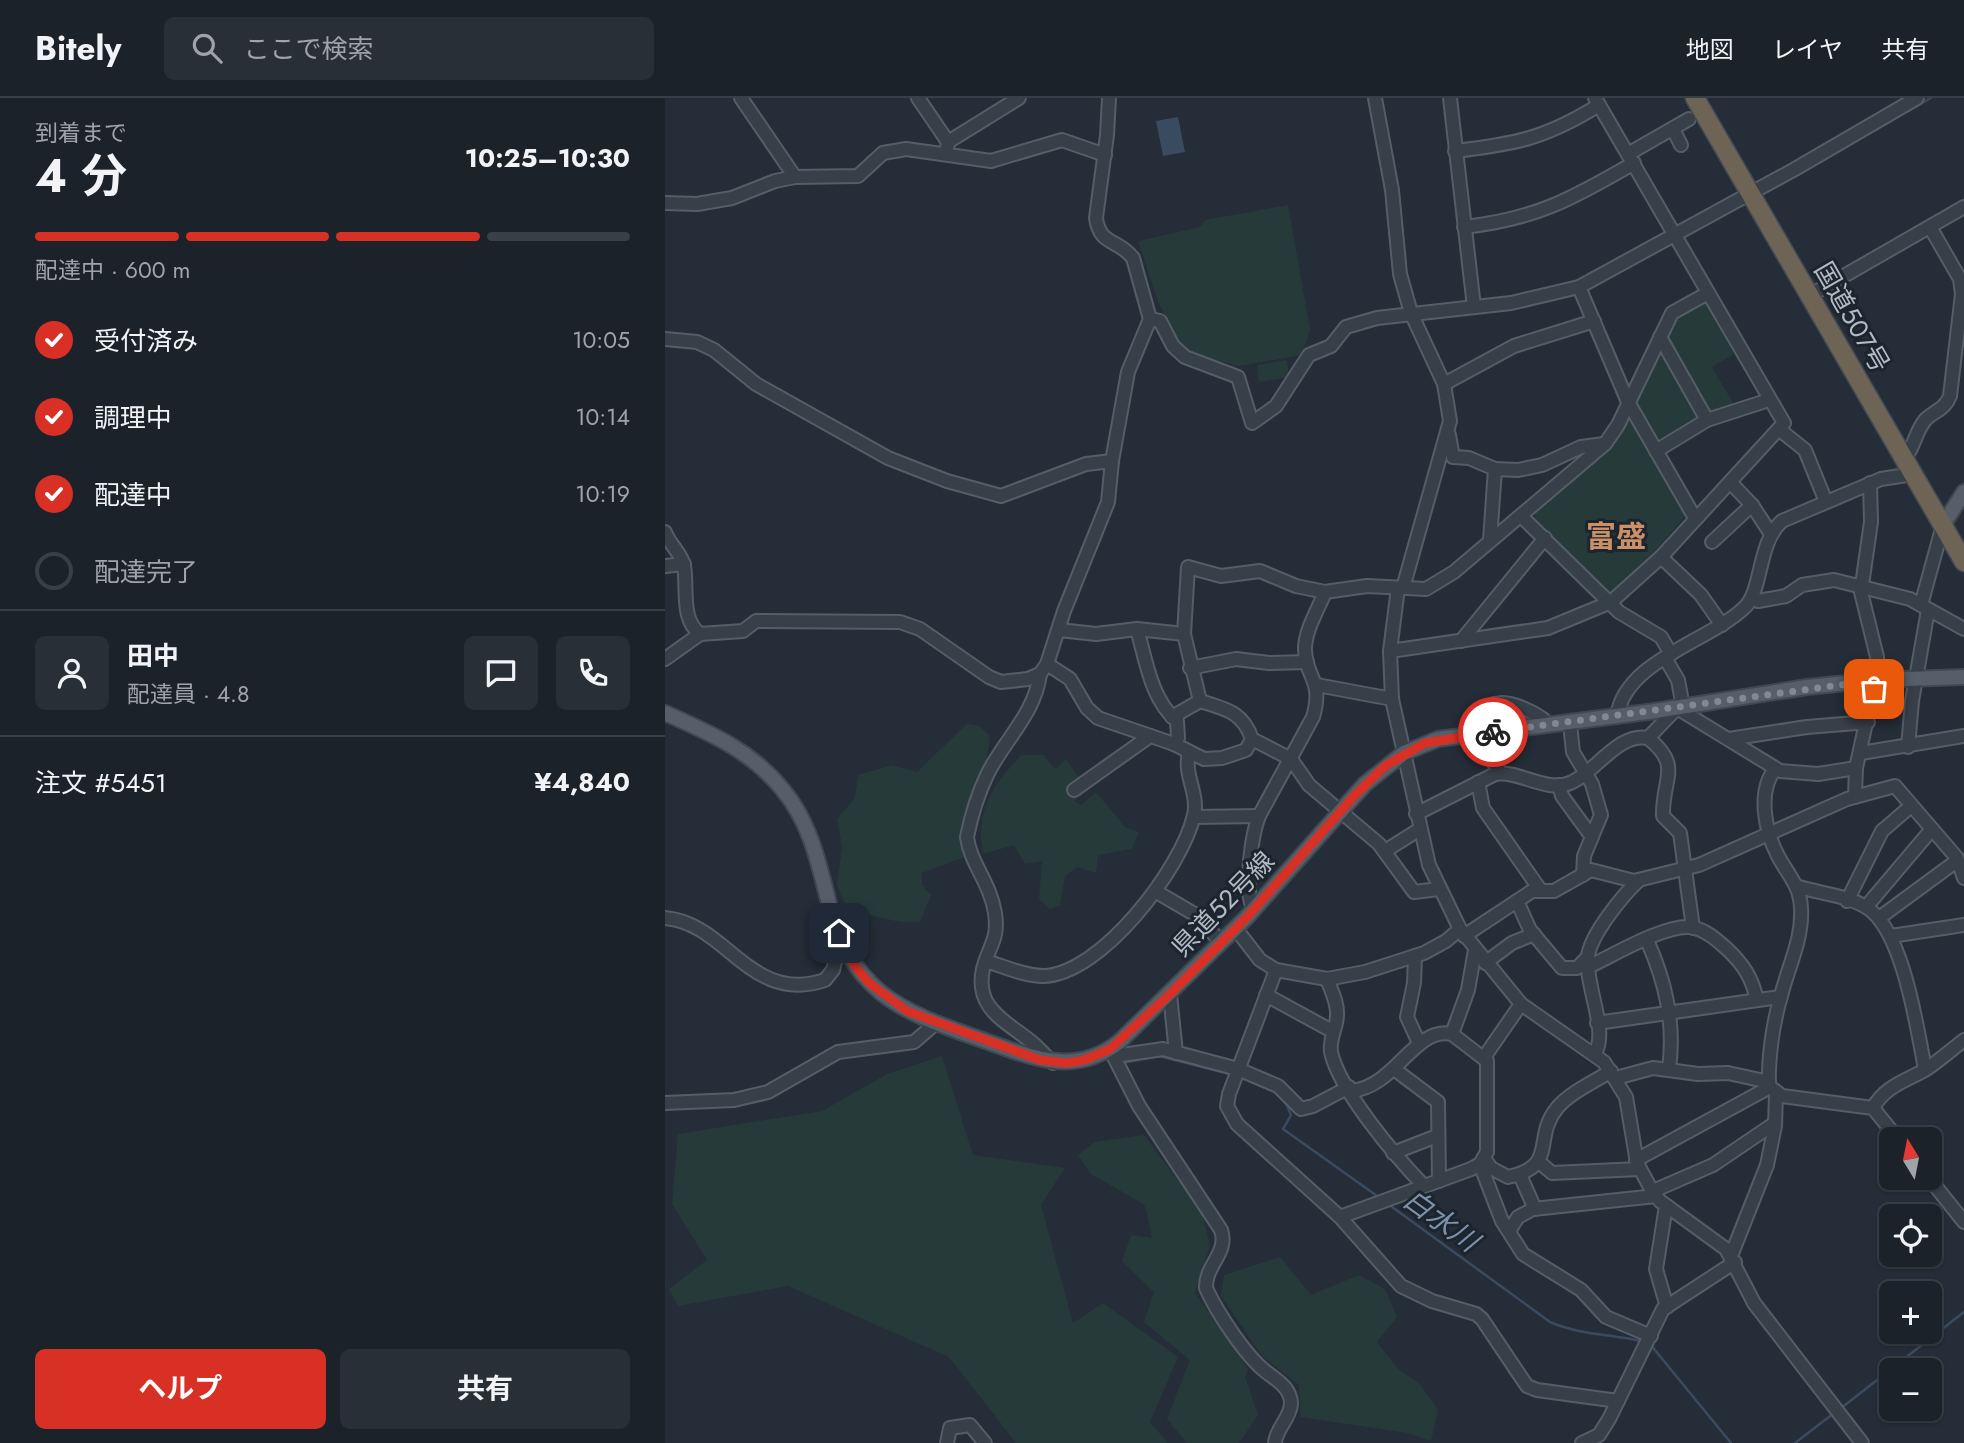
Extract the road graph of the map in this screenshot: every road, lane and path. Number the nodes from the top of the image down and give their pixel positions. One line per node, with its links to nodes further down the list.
1 (741, 98): 17 (street)
2 (918, 98): 13 (street)
3 (1019, 98): 13 (street)
4 (1110, 98): 15 (street)
5 (1375, 98): 28 (street)
6 (1450, 98): 14 (street)
7 (1695, 98): 18 (highway, 国道507号)
8 (1917, 98): 18 (street)
9 (1597, 101): 14 (street); 16 (street)
10 (1689, 119): 11 (street)
11 (1673, 129): 12 (street); 16 (street)
12 (1681, 145)
13 (947, 148): 15 (street); 17 (street)
14 (1455, 151): 21 (street)
15 (1105, 155): 29 (street)
16 (1631, 159): 21 (street); 23 (street)
17 (795, 177): 19 (street)
18 (1749, 194): 23 (street); 26 (highway, 国道507号)
19 (665, 203)
20 (1964, 207): 22 (street)
21 (1464, 227): 27 (street)
22 (1930, 227): 26 (street); 42 (street)
23 (1674, 234): 24 (street); 25 (street)
24 (1579, 287): 27 (street); 30 (street)
25 (1708, 293): 31 (street); 34 (street)
26 (1809, 296): 42 (highway, 国道507号)
27 (1474, 307): 28 (street)
28 (1411, 313): 29 (street); 33 (street)
29 (1150, 319): 41 (street)
30 (1594, 321): 33 (street); 35 (street)
31 (1660, 337): 35 (street); 36 (street)
32 (665, 339): 41 (street)
33 (1444, 384): 38 (street)
34 (1769, 400): 36 (street); 37 (street)
35 (1628, 402): 39 (street); 40 (street)
36 (1707, 420): 40 (street)
37 (1780, 430): 44 (street); 47 (street)
38 (1449, 432): 43 (street); 62 (street)
39 (1605, 444): 43 (street); 49 (street)
40 (1656, 451): 50 (street)
41 (1112, 461): 70 (street)
42 (1908, 466): 45 (street); 51 (highway, 国道507号)
43 (1495, 469): 55 (street)
44 (1730, 482): 48 (street); 50 (street)
45 (1870, 484): 47 (street); 61 (street)
46 (1964, 492): 51 (main road)
47 (1826, 502): 53 (street)
48 (1752, 505): 53 (street); 56 (street)
49 (1521, 516): 54 (street); 55 (street)
50 (1695, 518): 57 (street)
51 (1943, 525): 58 (highway, 国道507号); 66 (street)
52 (665, 532): 59 (street)
53 (1771, 534): 64 (street)
54 (1545, 538): 65 (street); 73 (street)
55 (1490, 540): 62 (street)
56 (1712, 542)
57 (1661, 557): 65 (street); 67 (street)
58 (1964, 562)
59 (684, 564): 60 (street); 71 (street)
60 (665, 566)
61 (1861, 585): 64 (street); 66 (street); 82 (street)
62 (1401, 588): 63 (street); 74 (street)
63 (1325, 592): 72 (street); 77 (street)
64 (1752, 598): 67 (street)
65 (1611, 602): 73 (street); 75 (street)
66 (1925, 607): 69 (street); 81 (street)
67 (1721, 625): 75 (street)
68 (1137, 629): 70 (street); 72 (street); 88 (street)
69 (1964, 629)
70 (1059, 630): 79 (street)
71 (700, 634): 76 (street); 79 (street)
72 (1184, 634): 78 (street)
73 (1461, 641): 74 (street)
74 (1390, 652): 84 (street)
75 (1668, 656): 86 (street); 89 (street)
76 (665, 659)
77 (1307, 662): 78 (street); 83 (street)
78 (1190, 668): 85 (street)
79 (1044, 669): 94 (street); 149 (street)
80 (1964, 677): 81 (main road, 県道52号線)
81 (1916, 679): 82 (main road, 県道52号線); 100 (street)
82 (1877, 680): 86 (main road, 県道52号線); 90 (street)
83 (1317, 685): 84 (street); 104 (street)
84 (1392, 699): 102 (street)
85 (1200, 701): 88 (street); 97 (street)
86 (1680, 708): 89 (main road, 県道52号線); 96 (street); 98 (street)
87 (665, 713): 146 (main road, 県道52号線)
88 (1172, 717): 99 (street)
89 (1617, 717): 91 (main road, 県道52号線)
90 (1868, 722): 98 (street); 103 (street)
91 (1570, 723): 92 (main road, 県道52号線); 108 (street)
92 (1543, 725): 93 (main road, 県道52号線); 93 (street)
93 (1475, 733): 102 (main road, 県道52号線); 107 (street)
94 (1150, 736): 99 (street); 111 (street)
95 (1964, 736): 100 (street)
96 (1648, 738): 108 (street); 124 (street)
97 (1252, 739): 101 (street); 104 (street)
98 (1729, 739): 106 (street)
99 (1174, 744): 101 (street)
100 (1908, 747): 103 (street)
101 (1189, 752): 117 (street)
102 (1404, 753): 114 (main road, 県道52号線); 115 (street)
103 (1861, 753): 105 (street)
104 (1291, 759): 114 (street); 116 (street)
105 (1856, 768): 106 (street); 112 (street)
106 (1775, 769): 120 (street)
107 (1501, 773): 109 (street); 110 (street)
108 (1585, 773): 110 (street); 121 (street)
109 (1478, 782): 115 (street); 131 (street)
110 (1559, 785): 121 (street)
111 (1074, 790)
112 (1855, 797): 113 (street); 120 (street)
113 (1911, 806): 119 (street); 133 (street)
114 (1341, 811): 122 (street); 135 (main road, 県道52号線)
115 (1416, 814): 118 (street)
116 (1259, 816): 117 (street); 135 (street)
117 (1193, 817): 130 (street)
118 (1420, 828): 122 (street); 129 (street)
119 (1932, 829): 123 (street); 134 (street)
120 (1771, 834): 124 (street); 128 (street)
121 (1592, 837): 125 (street)
122 (1385, 851): 129 (street)
123 (1961, 858): 126 (street); 137 (street)
124 (1686, 868): 127 (street); 139 (street)
125 (1583, 874): 127 (street); 131 (street)
126 (1964, 878)
127 (1639, 880): 150 (street)
128 (1799, 887): 133 (street); 156 (street)
129 (1439, 889): 141 (street)
130 (1155, 891): 145 (street); 149 (street)
131 (1541, 891): 132 (street)
132 (1517, 901): 141 (street); 142 (street)
133 (1847, 901): 134 (street)
134 (1866, 907): 137 (street)
135 (1254, 909): 140 (main road, 県道52号線)
136 (665, 918): 146 (street)
137 (1879, 918): 143 (street)
138 (1964, 925): 143 (street)
139 (1693, 928): 144 (street); 157 (street)
140 (1236, 929): 145 (main road, 県道52号線); 152 (street)
141 (1462, 933): 147 (street); 148 (street)
142 (1534, 934): 150 (street); 151 (street)
143 (1891, 936): 174 (street)
144 (1647, 940): 150 (street); 159 (street)
145 (1221, 942): 154 (main road, 県道52号線)
146 (844, 947): 160 (main road, 県道52号線)
147 (1475, 950): 151 (street); 163 (street)
148 (1415, 956): 153 (street); 165 (street)
149 (986, 961): 170 (street)
150 (1588, 962): 161 (street)
151 (1485, 963): 158 (street)
152 (1276, 970): 153 (street); 155 (street)
153 (1327, 979): 162 (street)
154 (1170, 994): 166 (main road, 県道52号線); 167 (street)
155 (1266, 995): 162 (street); 171 (street)
156 (1780, 997): 157 (street); 176 (street)
157 (1757, 1000): 159 (street)
158 (1521, 1004): 168 (street); 169 (street)
159 (1670, 1013): 161 (street); 173 (street)
160 (936, 1023): 170 (main road, 県道52号線); 178 (street)
161 (1597, 1023): 168 (street)
162 (1332, 1031): 177 (street)
163 (1452, 1034): 165 (street); 169 (street)
164 (1964, 1040): 174 (street)
165 (1419, 1043): 172 (street)
166 (1110, 1049): 167 (street); 170 (main road, 県道52号線); 204 (street)
167 (1176, 1053): 171 (street)
168 (1595, 1053): 175 (street)
169 (1485, 1056): 184 (street)
170 (1053, 1063)
171 (1238, 1069): 177 (street); 194 (street)
172 (1394, 1069): 177 (street); 182 (street)
173 (1669, 1069): 175 (street); 176 (street)
174 (1925, 1069): 179 (street)
175 (1613, 1075): 185 (street); 186 (street)
176 (1772, 1088): 179 (street); 180 (street); 186 (street)
177 (1350, 1089): 183 (street)
178 (665, 1103)
179 (1873, 1108): 181 (street)
180 (1775, 1123): 191 (street); 197 (street)
181 (1888, 1127)
182 (1437, 1136): 183 (street); 188 (street)
183 (1393, 1153): 189 (street)
184 (1482, 1161): 187 (street); 188 (street); 196 (street)
185 (1539, 1162): 186 (street); 187 (street)
186 (1638, 1164): 191 (street)
187 (1520, 1175): 193 (street)
188 (1439, 1181): 189 (street)
189 (1425, 1186): 194 (street)
190 (1939, 1190): 195 (street)
191 (1655, 1194): 192 (street); 193 (street)
192 (1666, 1206): 197 (street); 198 (street)
193 (1535, 1209): 196 (street)
194 (1340, 1217): 200 (street)
195 (1964, 1222)
196 (1509, 1231): 199 (street)
197 (1733, 1259): 198 (street); 206 (street)
198 (1667, 1307): 199 (street)
199 (1651, 1335): 200 (street)
200 (1618, 1401): 201 (street)
201 (1602, 1439): 205 (street)
202 (947, 1443): 203 (street)
203 (985, 1443)
204 (1275, 1443)
205 (1582, 1443)
206 (1862, 1443)

